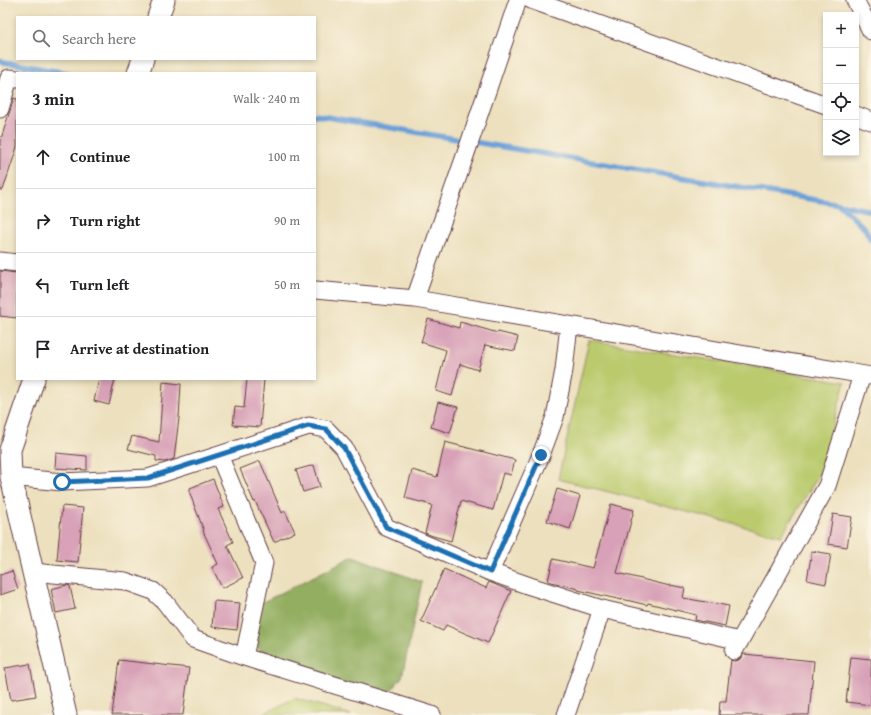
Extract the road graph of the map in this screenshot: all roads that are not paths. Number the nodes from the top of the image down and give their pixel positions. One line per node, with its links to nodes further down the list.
1 (164, 0): 5 (street)
2 (518, 0): 15 (street)
3 (531, 0): 8 (street)
4 (855, 0): 6 (street)
5 (158, 16)
6 (871, 31)
7 (16, 79): 9 (street)
8 (823, 103)
9 (0, 109)
10 (859, 116): 11 (street)
11 (871, 120)
12 (0, 261): 13 (street)
13 (16, 263)
14 (316, 290): 15 (street)
15 (415, 299): 16 (street)
16 (569, 325): 17 (street); 22 (street)
17 (867, 375): 23 (street)
18 (34, 380): 20 (street)
19 (218, 455): 20 (street); 22 (street); 24 (street)
20 (11, 477): 21 (street)
21 (33, 572): 24 (street); 25 (street)
22 (490, 572): 23 (street)
23 (602, 609): 27 (street)
24 (244, 657): 26 (street)
25 (66, 715)
26 (432, 715)
27 (566, 715)

